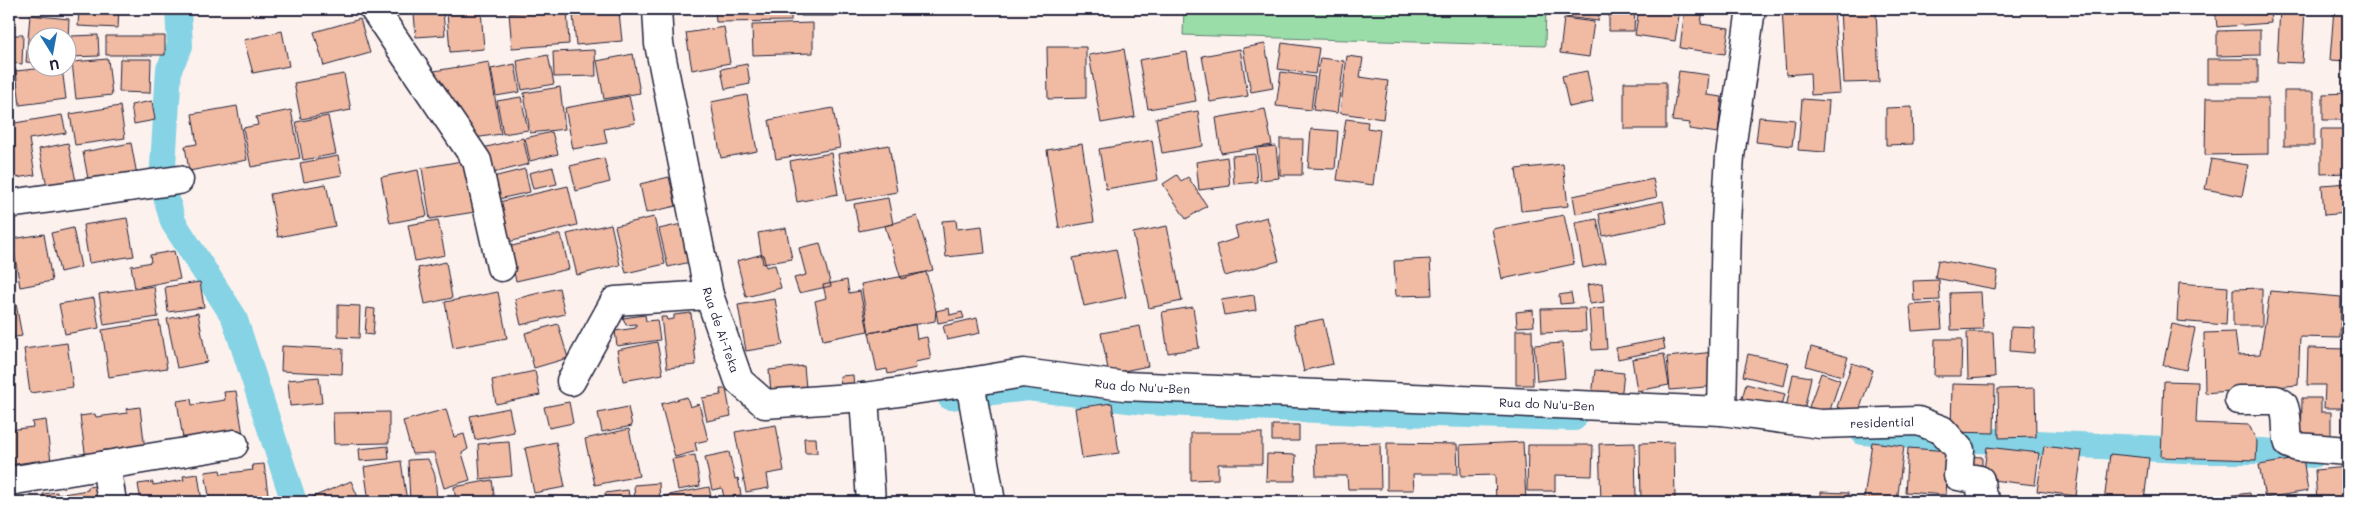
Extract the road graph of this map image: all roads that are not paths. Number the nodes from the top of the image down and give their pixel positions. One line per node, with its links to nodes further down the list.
1 (374, 9): 6 (street)
2 (657, 9): 7 (street, Rua de Ai-Teka)
3 (1752, 9): 12 (street)
4 (179, 180): 5 (street)
5 (9, 204)
6 (501, 267)
7 (709, 295): 8 (street); 10 (street, Rua de Ai-Teka)
8 (571, 381)
9 (970, 382): 10 (street, Rua de Ai-Teka); 12 (street, Rua do Nu'u-Ben); 19 (street)
10 (864, 397): 18 (street)
11 (2239, 400): 14 (street)
12 (1722, 411): 20 (street, residential)
13 (234, 444): 15 (street)
14 (2348, 451)
15 (106, 465): 16 (street); 17 (street)
16 (9, 481)
17 (112, 502)
18 (871, 502)
19 (991, 502)
20 (1986, 502)

